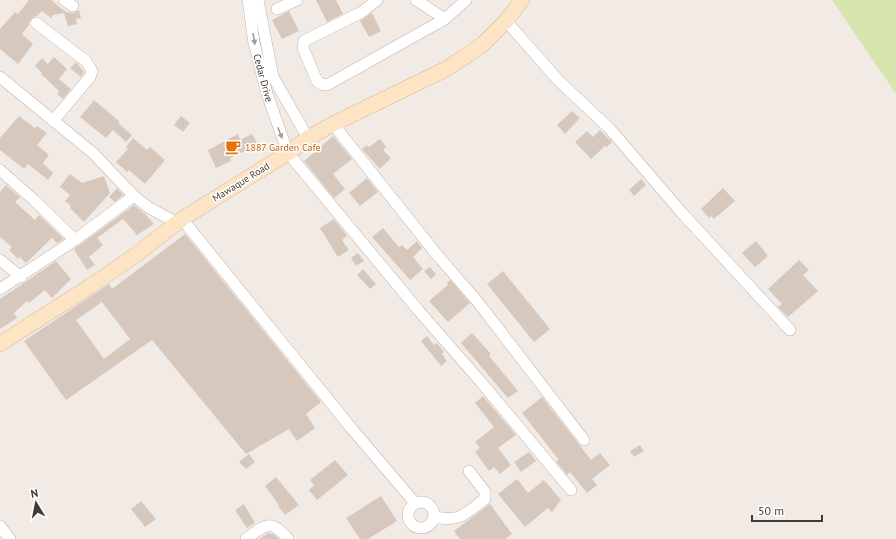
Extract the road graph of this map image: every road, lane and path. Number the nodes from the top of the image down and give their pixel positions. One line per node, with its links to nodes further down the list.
1 (248, 0): 16 (street, Cedar Drive, one-way to 16)
2 (258, 0): 15 (street, Cedar Drive)
3 (297, 0): 8 (street)
4 (377, 0): 9 (street)
5 (416, 0): 9 (street)
6 (466, 0): 9 (street)
7 (522, 0): 10 (main road, Mawaque Road)
8 (277, 9)
9 (445, 19)
10 (506, 21): 14 (main road, Mawaque Road); 24 (street)
11 (36, 23): 13 (street)
12 (0, 77): 13 (street)
13 (53, 121): 18 (street)
14 (333, 124): 15 (main road, Mawaque Road); 26 (street)
15 (308, 138): 16 (main road, Mawaque Road)
16 (288, 153): 19 (main road, Mawaque Road); 28 (street)
17 (0, 170): 20 (street)
18 (134, 196): 19 (street); 20 (street)
19 (180, 221): 25 (main road, Mawaque Road); 29 (street)
20 (75, 240): 22 (street)
21 (0, 260): 22 (street)
22 (21, 277): 23 (street)
23 (0, 289)
24 (790, 330)
25 (0, 344)
26 (584, 440)
27 (469, 471): 30 (street)
28 (571, 490)
29 (414, 503): 30 (street); 32 (street)
30 (435, 517): 32 (street)
31 (0, 526): 33 (street)
32 (420, 534)
33 (10, 539)
34 (246, 539): 35 (street)
35 (288, 539)

